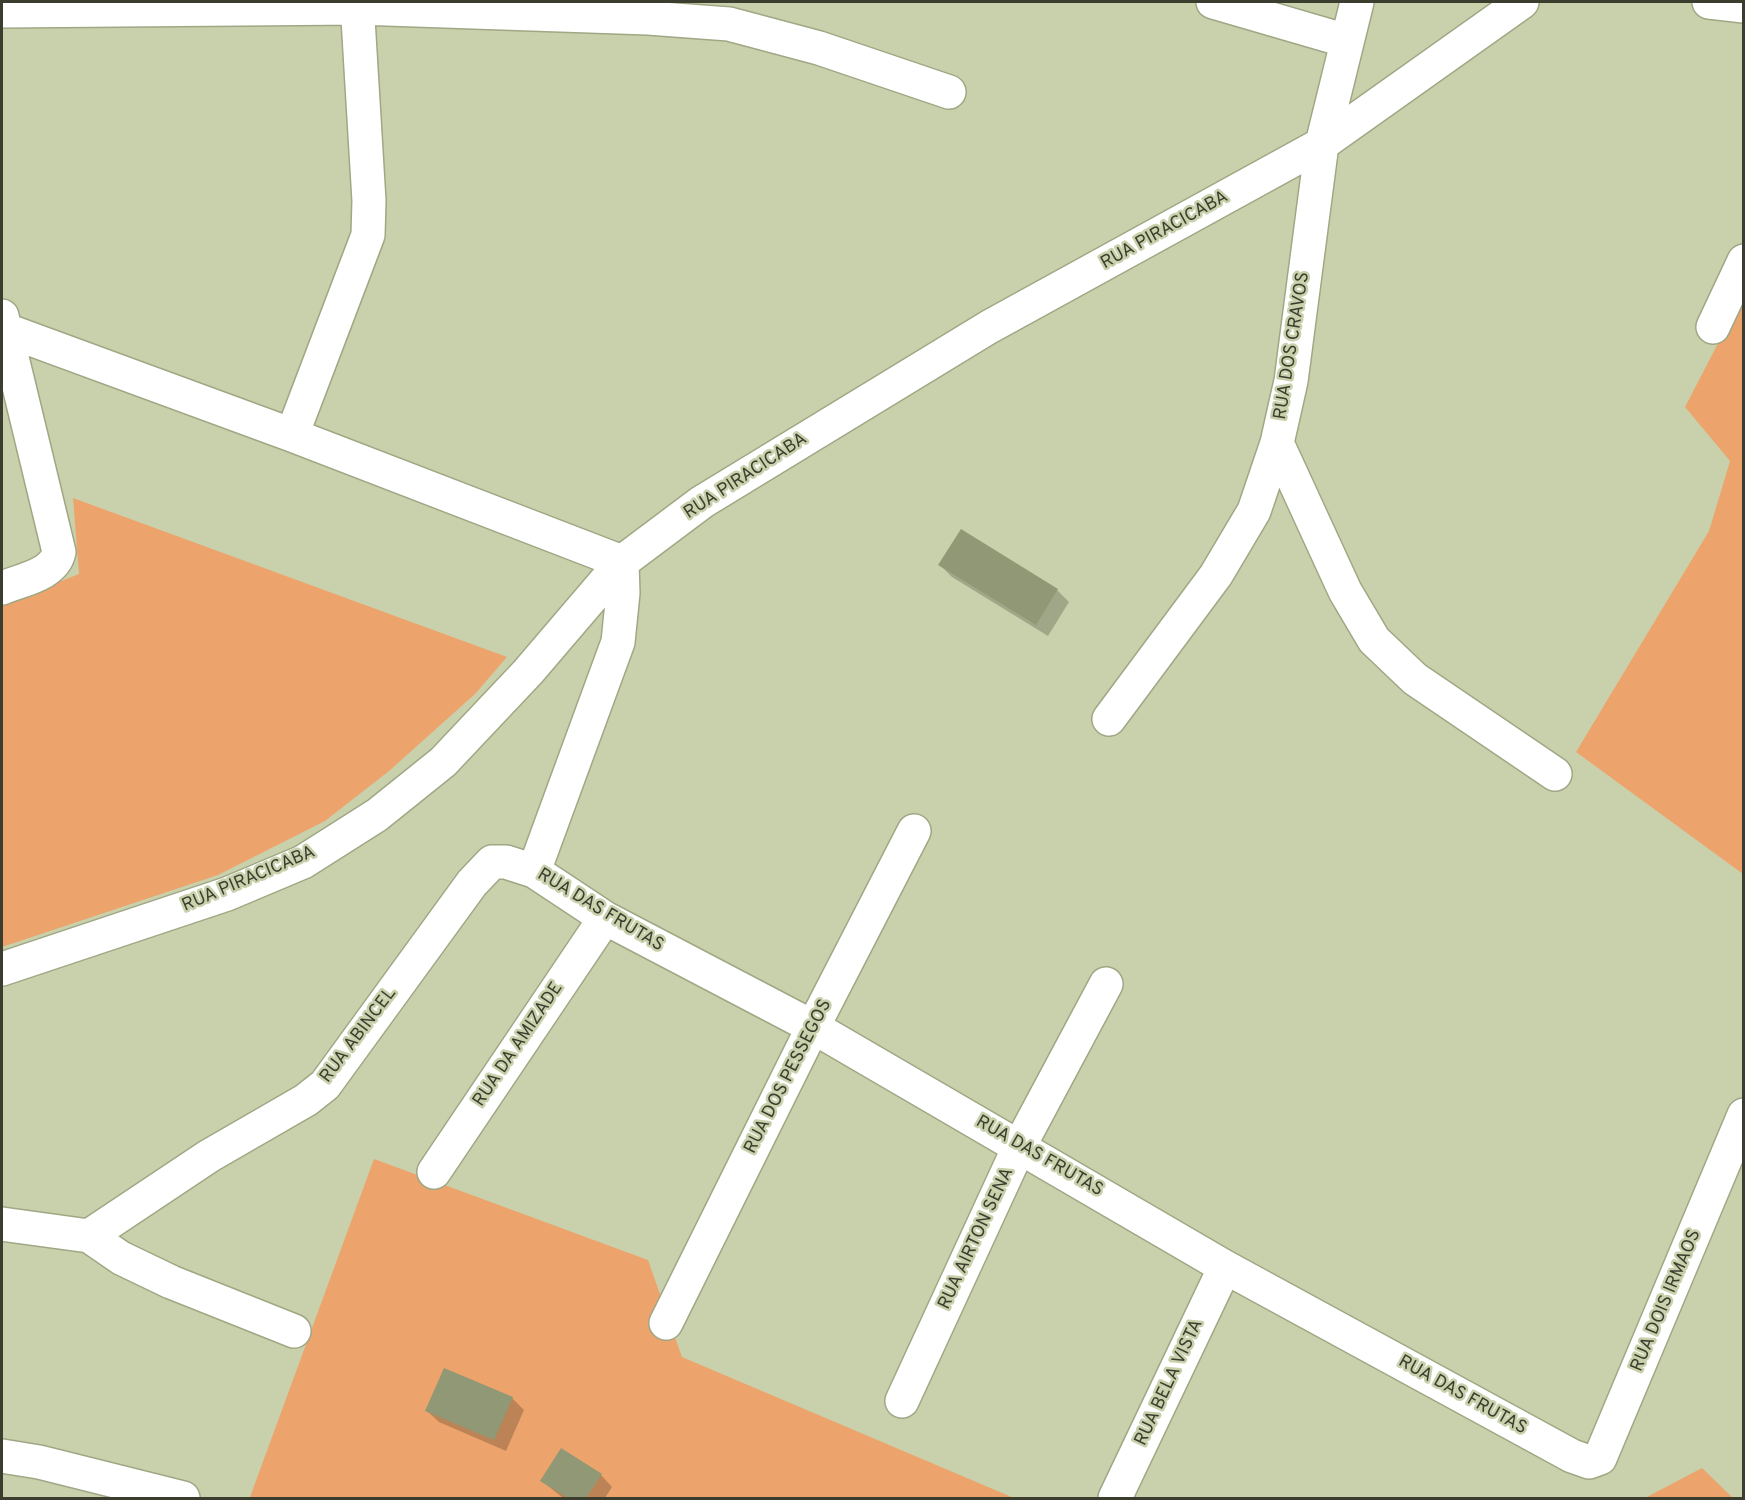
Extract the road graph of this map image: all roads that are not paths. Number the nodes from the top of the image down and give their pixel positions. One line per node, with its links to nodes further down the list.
1 (1213, 2): 8 (street)
2 (1357, 2): 8 (street, RUA DOS CRAVOS)
3 (1522, 2): 10 (street, RUA PIRACICABA)
4 (1709, 2): 6 (street)
5 (357, 5): 7 (street); 9 (street); 14 (street)
6 (1743, 6)
7 (2, 11)
8 (1347, 41): 10 (street, RUA DOS CRAVOS)
9 (949, 92)
10 (1322, 144): 15 (street, RUA DOS CRAVOS); 16 (street, RUA PIRACICABA)
11 (1743, 261): 13 (street)
12 (4, 323): 14 (street); 17 (street)
13 (1713, 327)
14 (292, 435): 16 (street)
15 (1277, 443): 18 (street, RUA DOS CRAVOS); 19 (street)
16 (622, 562): 21 (street); 23 (street, RUA PIRACICABA)
17 (2, 588)
18 (1109, 718)
19 (1555, 774)
20 (914, 831): 25 (street, RUA DOS PESSEGOS)
21 (520, 866): 22 (street, RUA DAS FRUTAS); 30 (street, RUA ABINCEL)
22 (605, 918): 25 (street, RUA DAS FRUTAS); 28 (street, RUA DA AMIZADE)
23 (2, 969)
24 (1106, 984): 27 (street, RUA AIRTON SENA)
25 (813, 1027): 27 (street, RUA DAS FRUTAS); 32 (street, RUA DOS PESSEGOS)
26 (1743, 1115): 36 (street, RUA DOIS IRMAOS)
27 (1020, 1145): 31 (street, RUA DAS FRUTAS); 34 (street, RUA AIRTON SENA)
28 (434, 1172)
29 (2, 1224): 30 (street)
30 (89, 1236): 33 (street)
31 (1225, 1267): 36 (street, RUA DAS FRUTAS); 38 (street, RUA BELA VISTA)
32 (666, 1323)
33 (294, 1331)
34 (902, 1401)
35 (2, 1456): 37 (street)
36 (1572, 1456)
37 (183, 1498)
38 (1115, 1498)

